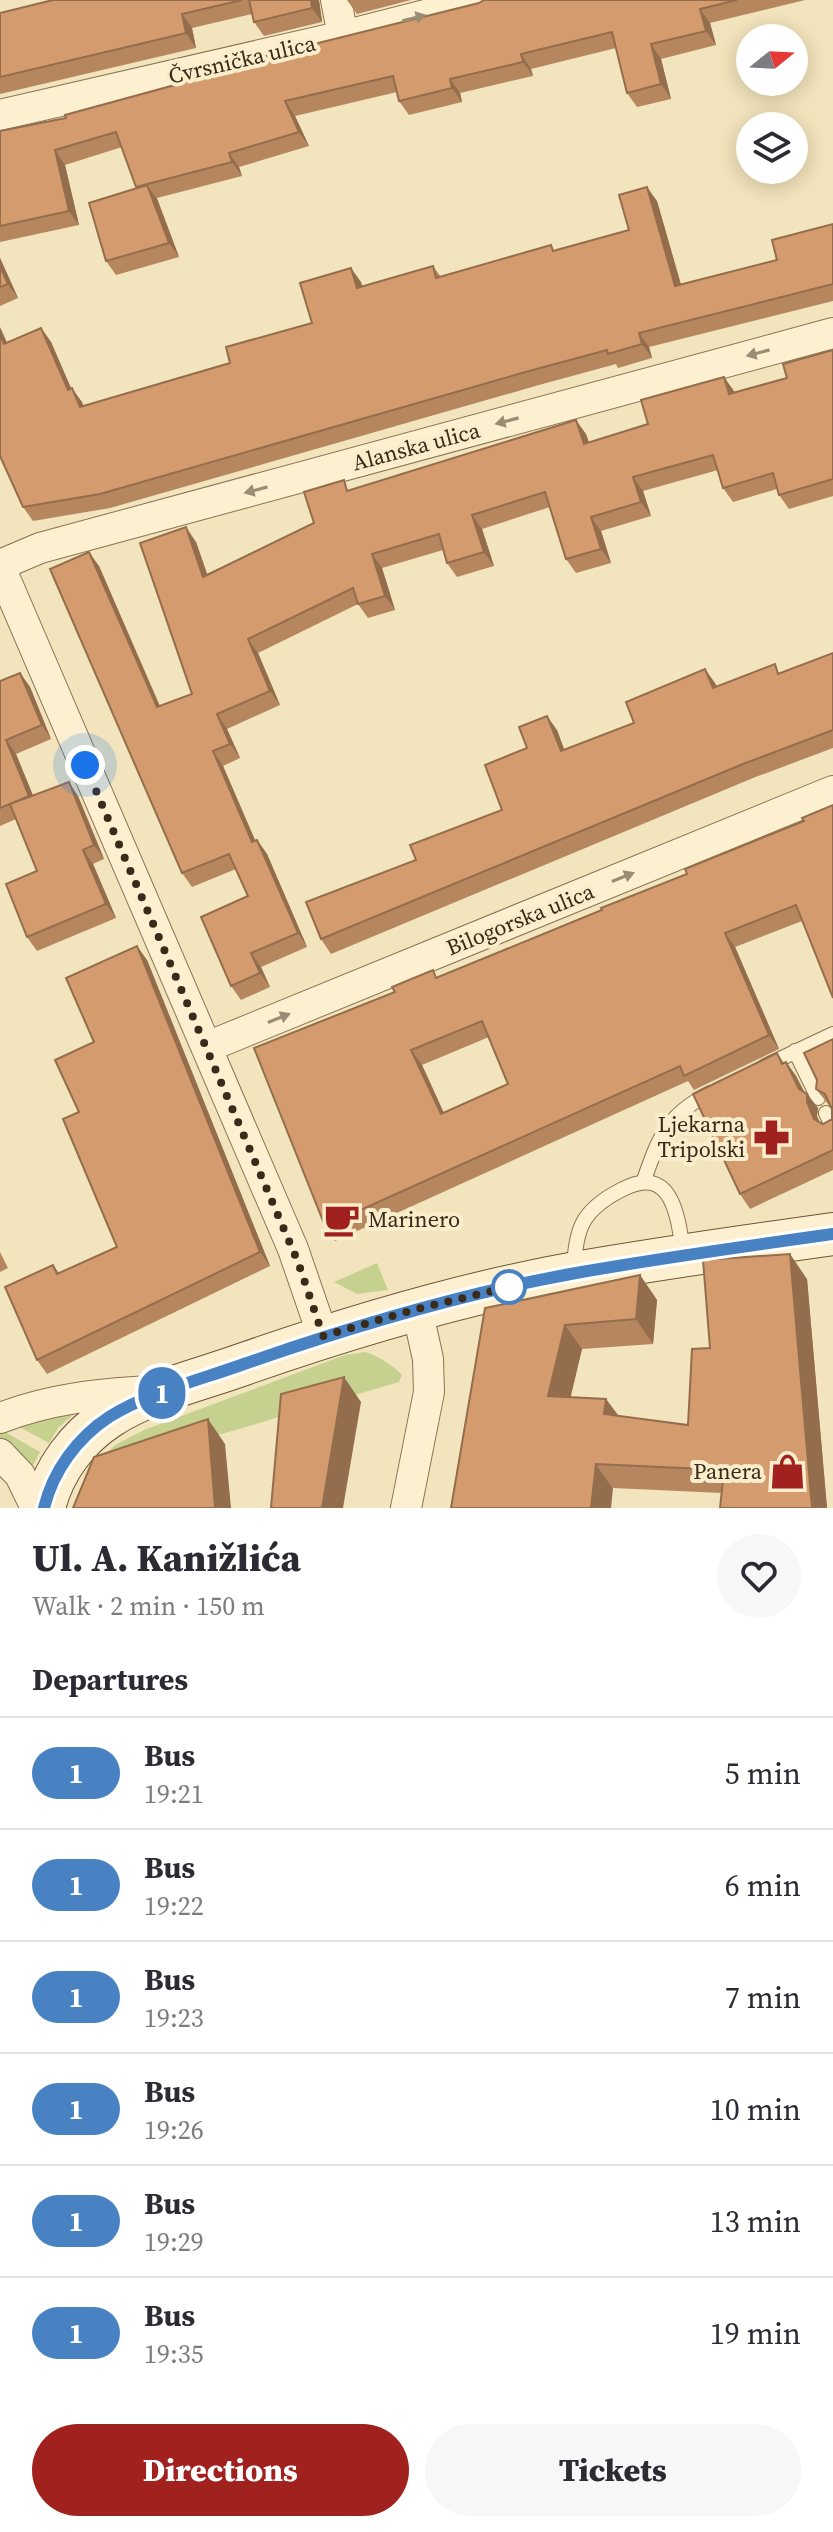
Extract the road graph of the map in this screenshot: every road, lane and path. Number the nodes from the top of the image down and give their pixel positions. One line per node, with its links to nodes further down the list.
1 (336, 0): 3 (street)
2 (484, 0): 3 (street, Čvrsnička ulica, one-way to 2)
3 (343, 36): 4 (street, Čvrsnička ulica)
4 (0, 115)
5 (833, 333): 6 (street, Alanska ulica, one-way to 6)
6 (0, 566): 9 (street)
7 (833, 791): 9 (street, Bilogorska ulica, one-way to 7)
8 (833, 1034): 10 (lane)
9 (207, 1047): 21 (street)
10 (795, 1051): 11 (lane); 13 (lane)
11 (756, 1070)
12 (730, 1084): 16 (lane)
13 (818, 1098)
14 (826, 1113): 15 (lane)
15 (833, 1128)
16 (644, 1180): 18 (lane); 19 (lane)
17 (833, 1234): 18 (main road)
18 (684, 1256): 19 (main road)
19 (574, 1273): 20 (main road)
20 (417, 1309): 21 (main road); 27 (street)
21 (323, 1336): 22 (main road)
22 (171, 1390): 23 (street); 26 (main road)
23 (0, 1418)
24 (0, 1454): 25 (street)
25 (36, 1508)
26 (44, 1508)
27 (406, 1508)

